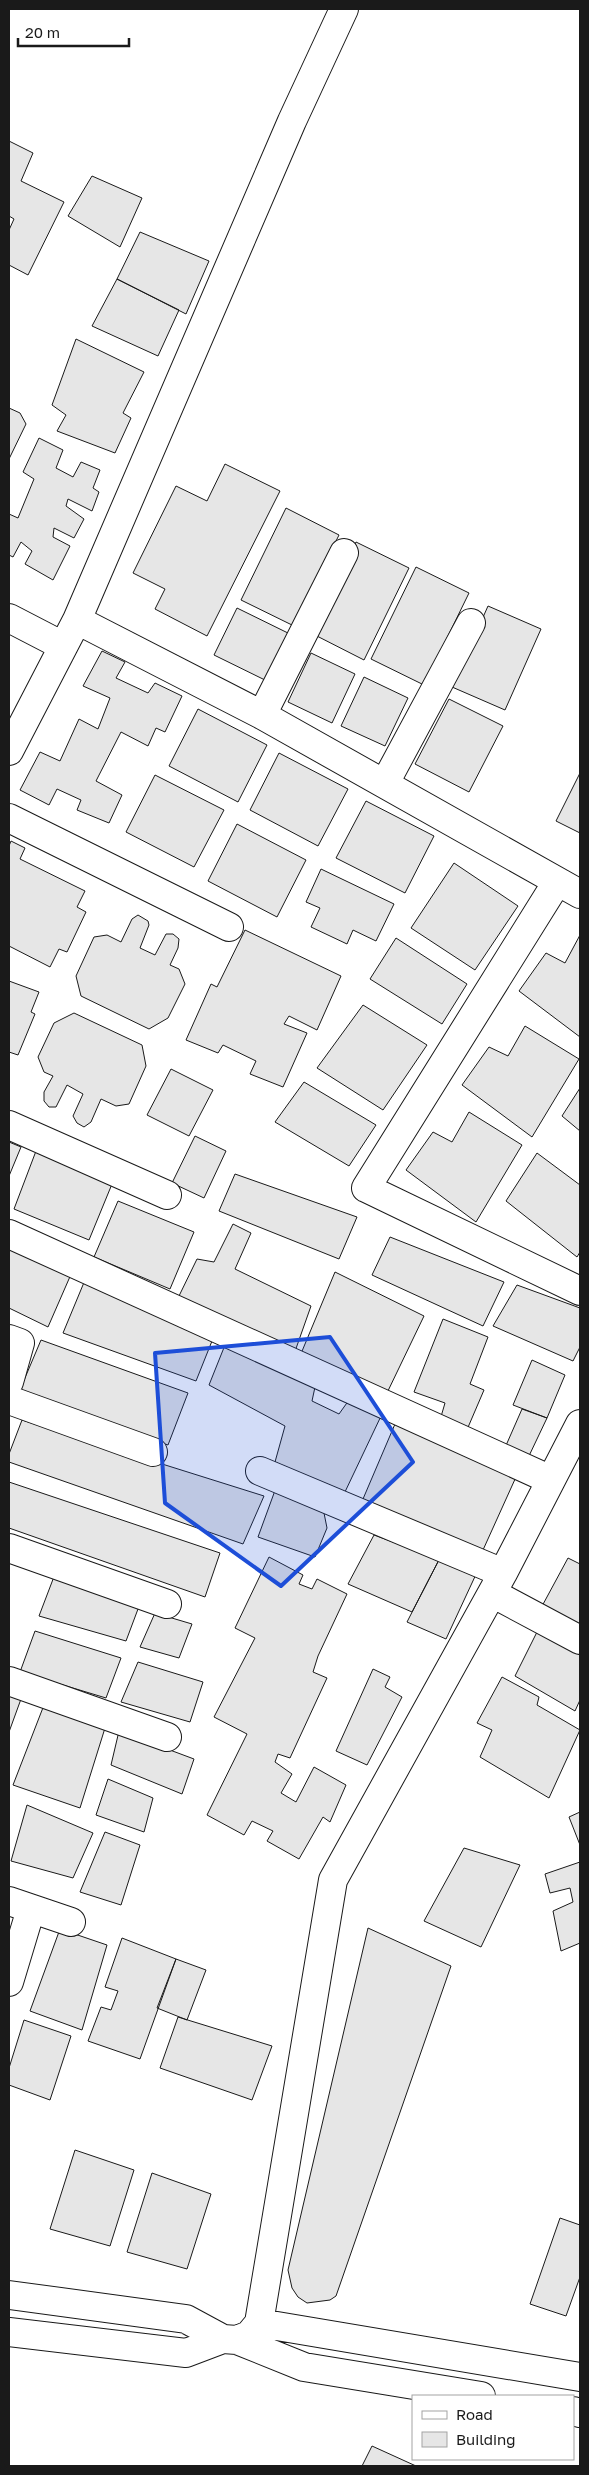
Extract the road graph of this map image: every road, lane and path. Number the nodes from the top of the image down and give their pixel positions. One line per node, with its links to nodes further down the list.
1 (344, 9): 4 (street)
2 (344, 553): 7 (street)
3 (9, 618): 6 (street)
4 (77, 620): 6 (street); 7 (street)
5 (471, 623): 9 (street)
6 (63, 646): 8 (street)
7 (262, 715): 9 (street)
8 (9, 751)
9 (385, 783): 11 (street)
10 (9, 818): 12 (street)
11 (569, 888): 16 (street)
12 (229, 927)
13 (9, 1125): 14 (street)
14 (167, 1195)
15 (9, 1234): 22 (street)
16 (580, 1291)
17 (9, 1339): 18 (street)
18 (9, 1382)
19 (9, 1400): 21 (street)
20 (580, 1424): 22 (street)
21 (153, 1452)
22 (564, 1470): 25 (street)
23 (260, 1471): 25 (street)
24 (9, 1548): 26 (street)
25 (498, 1583): 27 (street); 34 (street)
26 (167, 1604)
27 (580, 1640)
28 (9, 1681): 29 (street)
29 (167, 1737)
30 (20, 1905): 31 (street); 32 (street)
31 (71, 1922)
32 (9, 1982)
33 (9, 2295): 36 (street)
34 (259, 2323): 36 (street); 37 (street)
35 (9, 2332): 36 (street)
36 (230, 2340): 38 (street)
37 (580, 2377)
38 (475, 2395)

